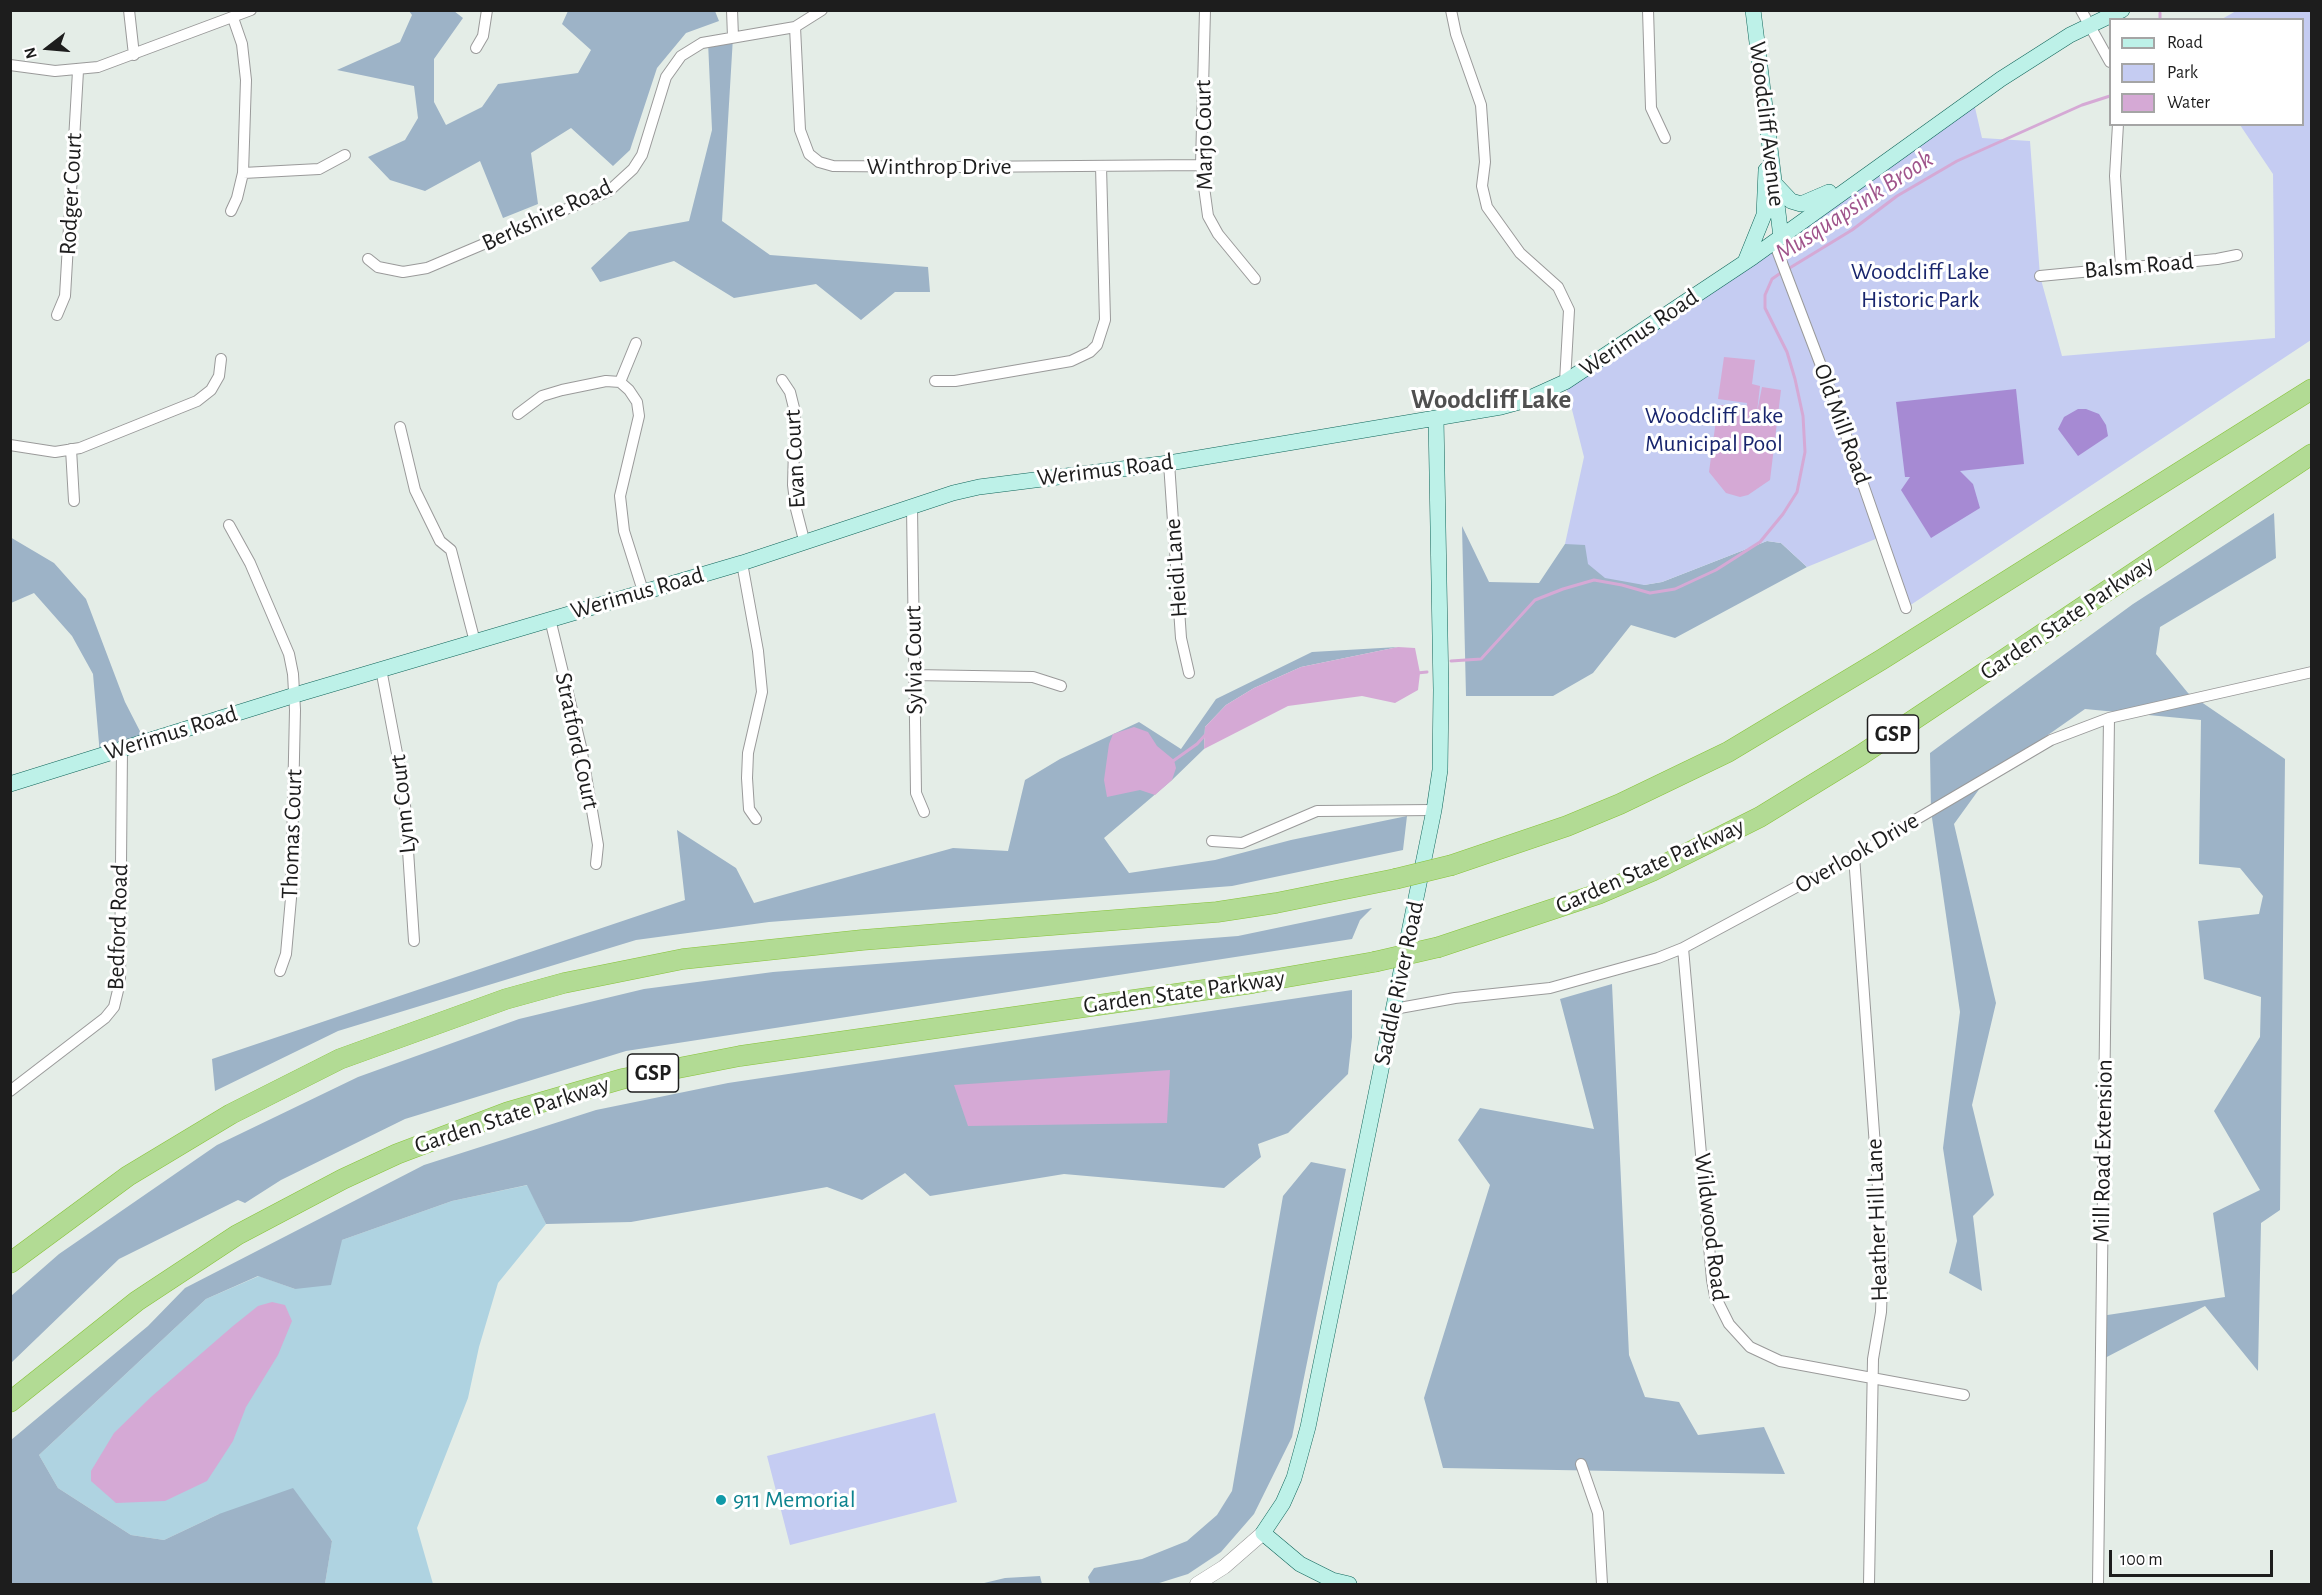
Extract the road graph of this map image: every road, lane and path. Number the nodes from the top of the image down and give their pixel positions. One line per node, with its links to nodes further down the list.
1 (129, 10): 17 (street)
2 (251, 10): 12 (street)
3 (487, 10): 16 (street)
4 (732, 10): 15 (street)
5 (822, 10): 14 (street, Berkshire Road)
6 (1205, 10): 25 (street, Marjo Court)
7 (1451, 10): 44 (street)
8 (1648, 10): 22 (street)
9 (1753, 10): 24 (main road, Woodcliff Avenue)
10 (2081, 10): 13 (street)
11 (2122, 10): 13 (main road, Werimus Road)
12 (233, 18): 17 (street); 27 (street)
13 (2089, 24): 18 (street); 28 (main road, Werimus Road)
14 (795, 27): 15 (street, Berkshire Road); 26 (street, Winthrop Drive)
15 (734, 38): 33 (street, Berkshire Road)
16 (476, 48)
17 (134, 55): 20 (street)
18 (2109, 60)
19 (10, 65): 20 (street)
20 (78, 71): 38 (street, Rodger Court)
21 (2118, 126): 35 (street)
22 (1665, 138)
23 (345, 155): 27 (street)
24 (1771, 159): 29 (main road, Woodcliff Avenue); 34 (main road)
25 (1201, 165): 26 (street, Winthrop Drive); 37 (street, Marjo Court)
26 (1101, 166): 42 (street)
27 (243, 172): 30 (street)
28 (1862, 177): 29 (main road); 31 (main road, Werimus Road)
29 (1775, 184): 31 (main road, Woodcliff Avenue)
30 (231, 211)
31 (1778, 240): 34 (main road, Werimus Road); 59 (street, Old Mill Road)
32 (2237, 255): 35 (street, Balsm Road)
33 (368, 259)
34 (1745, 263): 44 (main road, Werimus Road)
35 (2121, 267): 36 (street, Balsm Road)
36 (2040, 276)
37 (1256, 279)
38 (57, 315)
39 (636, 343): 43 (street)
40 (221, 359): 50 (street)
41 (782, 380): 56 (street, Evan Court)
42 (935, 381)
43 (620, 382): 46 (street); 58 (street)
44 (1565, 382): 47 (main road, Werimus Road)
45 (2312, 389): 82 (highway, bridge)
46 (519, 414)
47 (1436, 418): 52 (main road, Werimus Road); 71 (main road, Saddle River Road)
48 (400, 427): 61 (street)
49 (10, 445): 50 (street)
50 (70, 449): 53 (street)
51 (2312, 454): 85 (highway, Garden State Parkway / GSP, bridge)
52 (1169, 463): 54 (main road, Werimus Road); 64 (street, Heidi Lane)
53 (74, 501)
54 (912, 507): 56 (main road, Werimus Road); 65 (street, Sylvia Court)
55 (229, 525): 67 (street, Thomas Court)
56 (804, 540): 57 (main road, Werimus Road)
57 (742, 562): 58 (main road, Werimus Road); 73 (street)
58 (643, 591): 60 (main road, Werimus Road)
59 (1906, 608)
60 (550, 619): 61 (main road, Werimus Road); 76 (street, Stratford Court)
61 (475, 642): 62 (main road, Werimus Road)
62 (381, 669): 67 (main road, Werimus Road); 77 (street, Lynn Court)
63 (2312, 672): 68 (street, Overlook Drive)
64 (1189, 673)
65 (913, 675): 66 (street); 72 (street, Sylvia Court)
66 (1061, 686)
67 (295, 695): 69 (main road, Werimus Road); 79 (street, Thomas Court)
68 (2109, 718): 75 (street, Overlook Drive); 92 (street, Mill Road Extension)
69 (122, 748): 70 (main road, Werimus Road); 81 (street, Bedford Road)
70 (10, 783)
71 (1434, 810): 74 (street); 80 (main road, Saddle River Road)
72 (924, 812)
73 (756, 819)
74 (1212, 841)
75 (1854, 856): 78 (street, Overlook Drive); 83 (street, Heather Hill Lane)
76 (596, 864)
77 (414, 941)
78 (1683, 948): 80 (street, Overlook Drive); 83 (street, Wildwood Road)
79 (280, 971)
80 (1394, 1009): 87 (main road, Saddle River Road)
81 (10, 1091)
82 (10, 1263)
83 (1873, 1379): 84 (street, Wildwood Road); 91 (street, Heather Hill Lane)
84 (1964, 1395)
85 (10, 1402)
86 (1581, 1464): 90 (street)
87 (1263, 1533): 88 (street); 89 (main road)
88 (1197, 1584)
89 (1349, 1584)
90 (1602, 1584)
91 (1869, 1584)
92 (2098, 1584)

